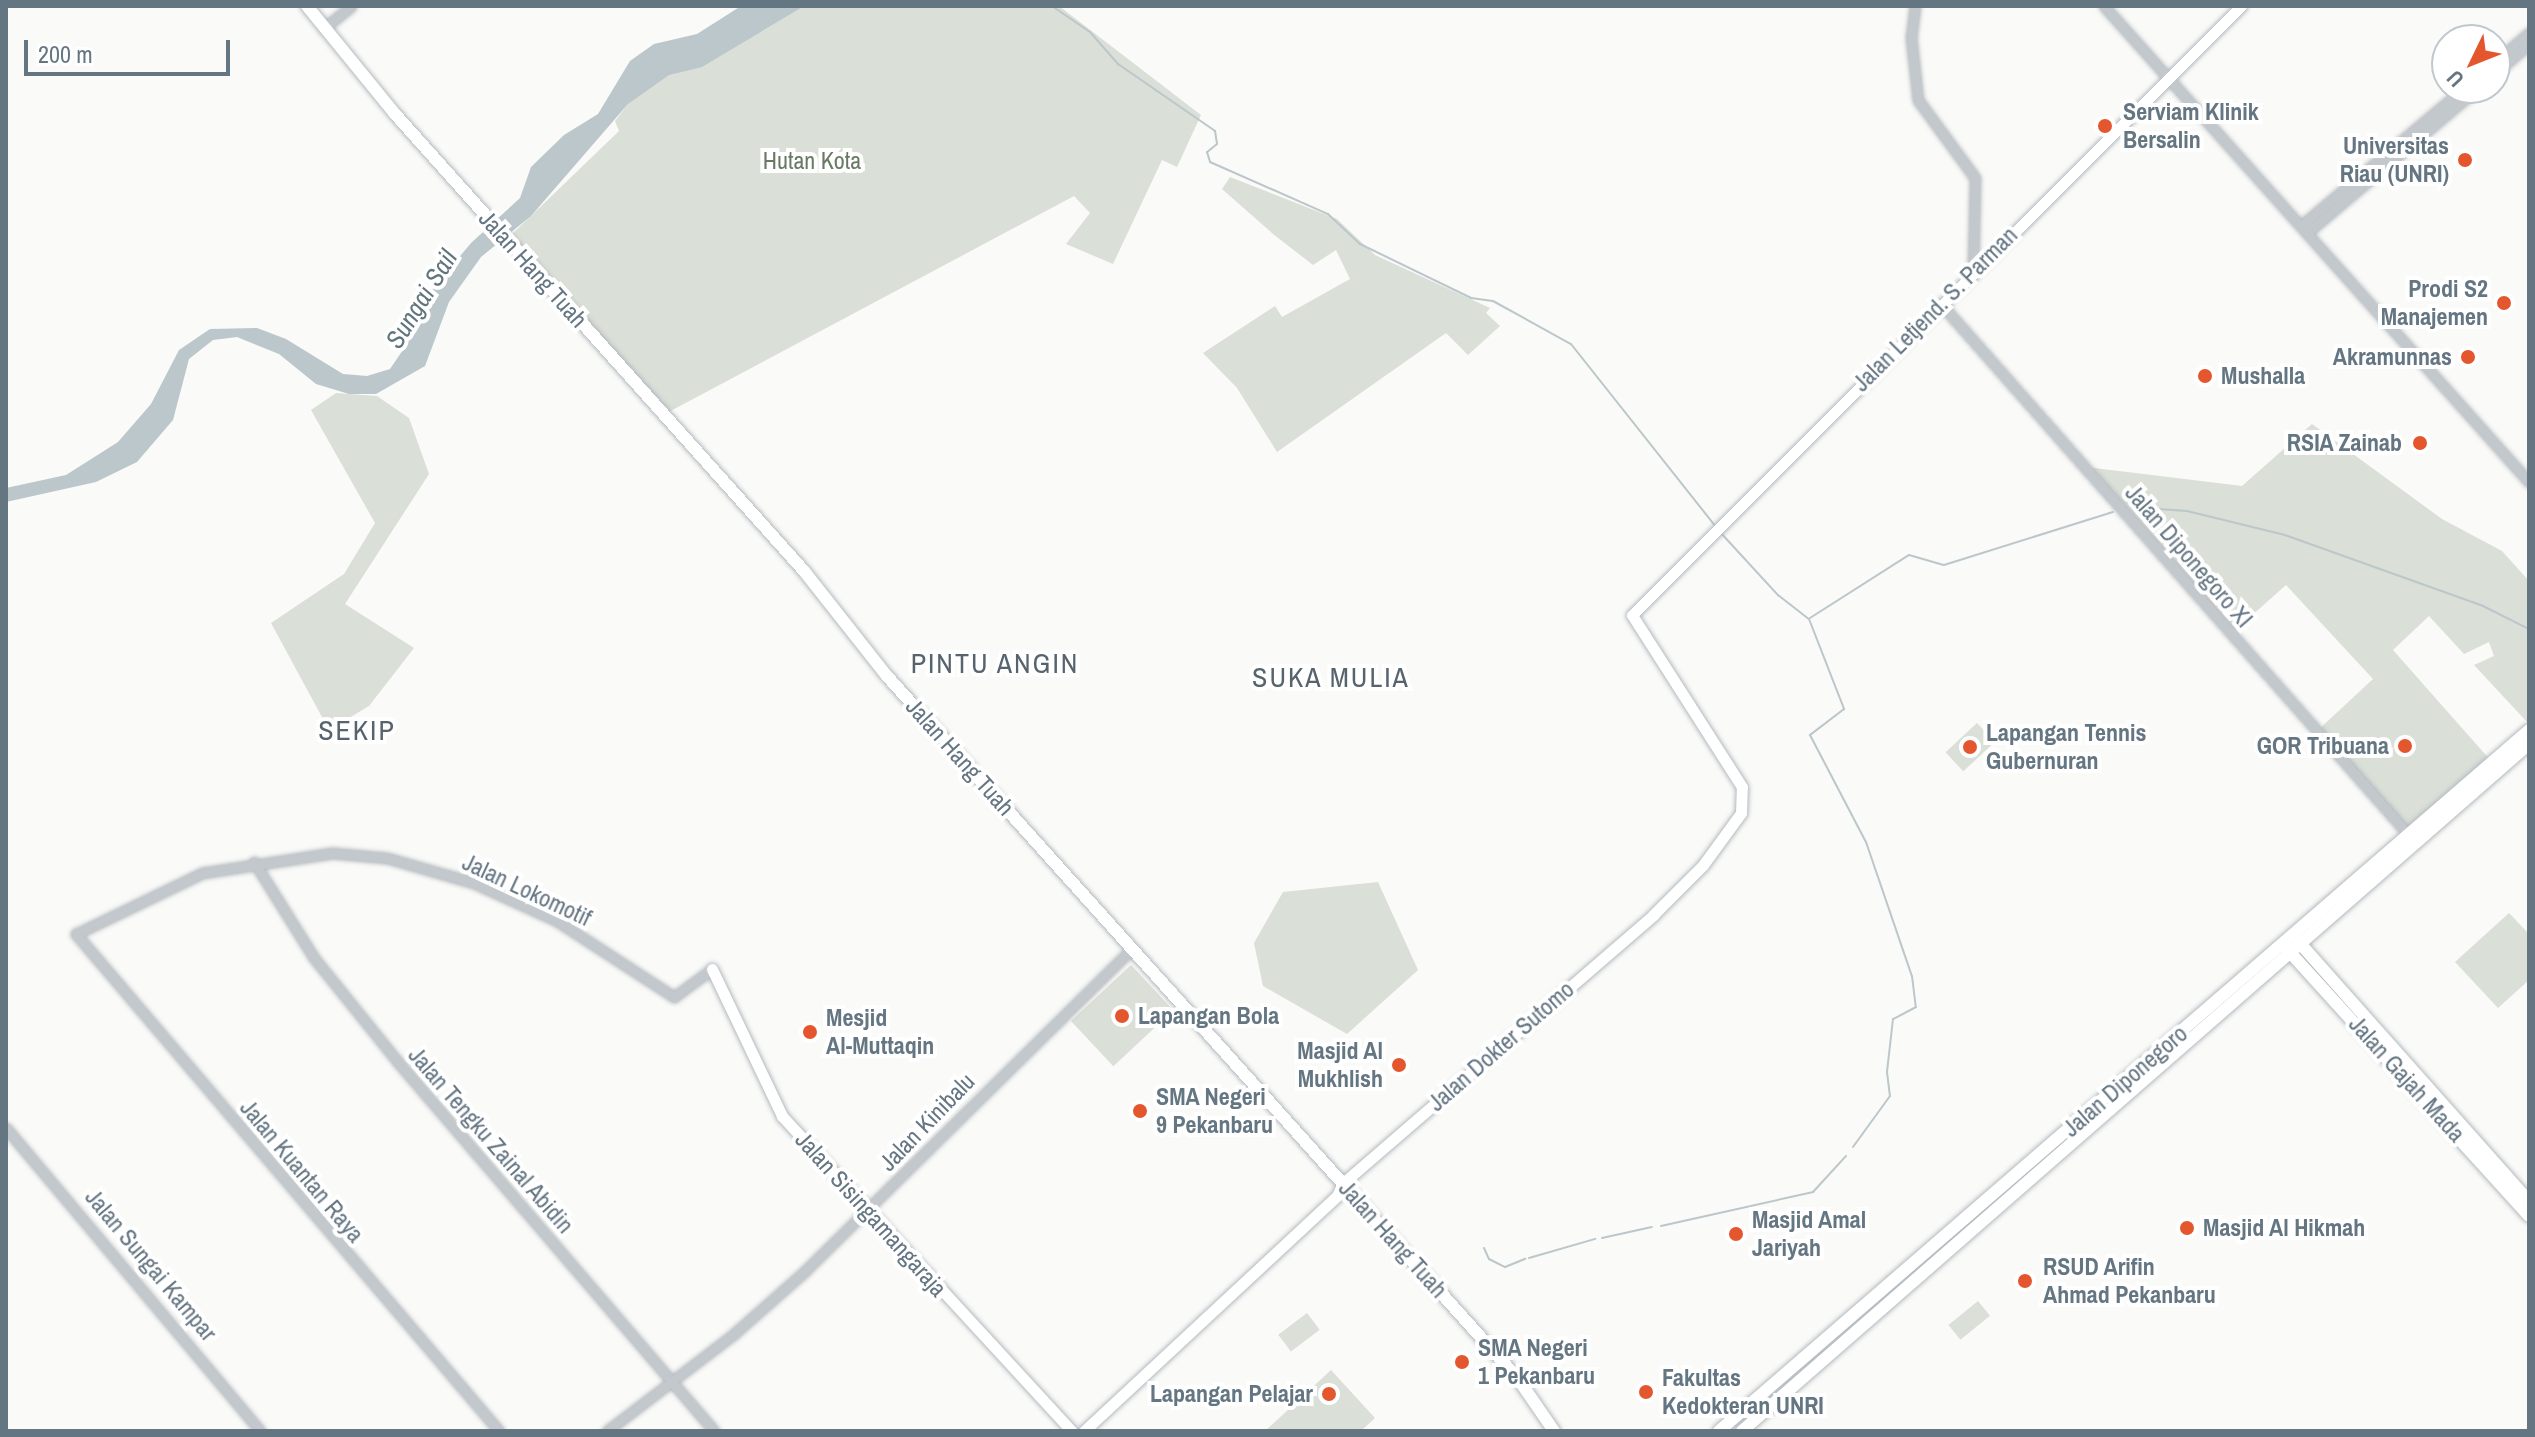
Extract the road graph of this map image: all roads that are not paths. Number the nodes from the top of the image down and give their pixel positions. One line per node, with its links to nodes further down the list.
1 (307, 6): 6 (main road, Jalan Hang Tuah)
2 (351, 6): 6 (street)
3 (1915, 6): 15 (street)
4 (2104, 6): 11 (street)
5 (2241, 6): 11 (main road, Jalan Letjend. S. Parman)
6 (323, 29): 27 (main road, Jalan Hang Tuah)
7 (2529, 33): 9 (street)
8 (2529, 44): 10 (street)
9 (2511, 48)
10 (2511, 59)
11 (2170, 78): 14 (street); 15 (main road, Jalan Letjend. S. Parman)
12 (2446, 104): 14 (street)
13 (2458, 104): 14 (street)
14 (2305, 229): 17 (street)
15 (1973, 271): 16 (main road, Jalan Letjend. S. Parman)
16 (1941, 304): 18 (main road, Jalan Letjend. S. Parman); 22 (street, Jalan Diponegoro XI)
17 (2529, 482)
18 (1632, 615): 31 (main road, Jalan Dokter Sutomo)
19 (2529, 730): 21 (main road, Jalan Diponegoro)
20 (2529, 744): 21 (main road, Jalan Diponegoro)
21 (2477, 782): 22 (main road, Jalan Diponegoro); 25 (main road, Jalan Diponegoro)
22 (2408, 834): 25 (main road, Jalan Diponegoro)
23 (254, 862): 24 (street, Jalan Lokomotif); 28 (street, Jalan Lokomotif); 35 (street, Jalan Tengku Zainal Abidin)
24 (76, 934): 38 (street, Jalan Kuantan Raya)
25 (2297, 939): 26 (main road, Jalan Diponegoro); 30 (main road, Jalan Gajah Mada)
26 (2286, 948): 30 (main road, Jalan Gajah Mada); 44 (main road, Jalan Diponegoro); 45 (main road, Jalan Diponegoro)
27 (1132, 949): 31 (main road, Jalan Hang Tuah); 33 (street, Jalan Kinibalu)
28 (712, 969): 33 (main road, Jalan Sisingamangaraja)
29 (6, 1128): 37 (street, Jalan Sungai Kampar)
30 (2491, 1166): 32 (main road, Jalan Gajah Mada); 34 (main road, Jalan Gajah Mada)
31 (1343, 1183): 36 (main road, Jalan Hang Tuah); 42 (main road, Jalan Dokter Sutomo)
32 (2529, 1201)
33 (867, 1212): 35 (street, Jalan Kinibalu); 41 (main road, Jalan Sisingamangaraja)
34 (2529, 1216)
35 (675, 1381): 39 (street, Jalan Kinibalu); 40 (street, Jalan Tengku Zainal Abidin)
36 (1552, 1426): 43 (main road)
37 (260, 1431)
38 (499, 1431)
39 (607, 1431)
40 (714, 1431)
41 (1072, 1431)
42 (1084, 1431)
43 (1540, 1431)
44 (1719, 1431)
45 (1742, 1431)

